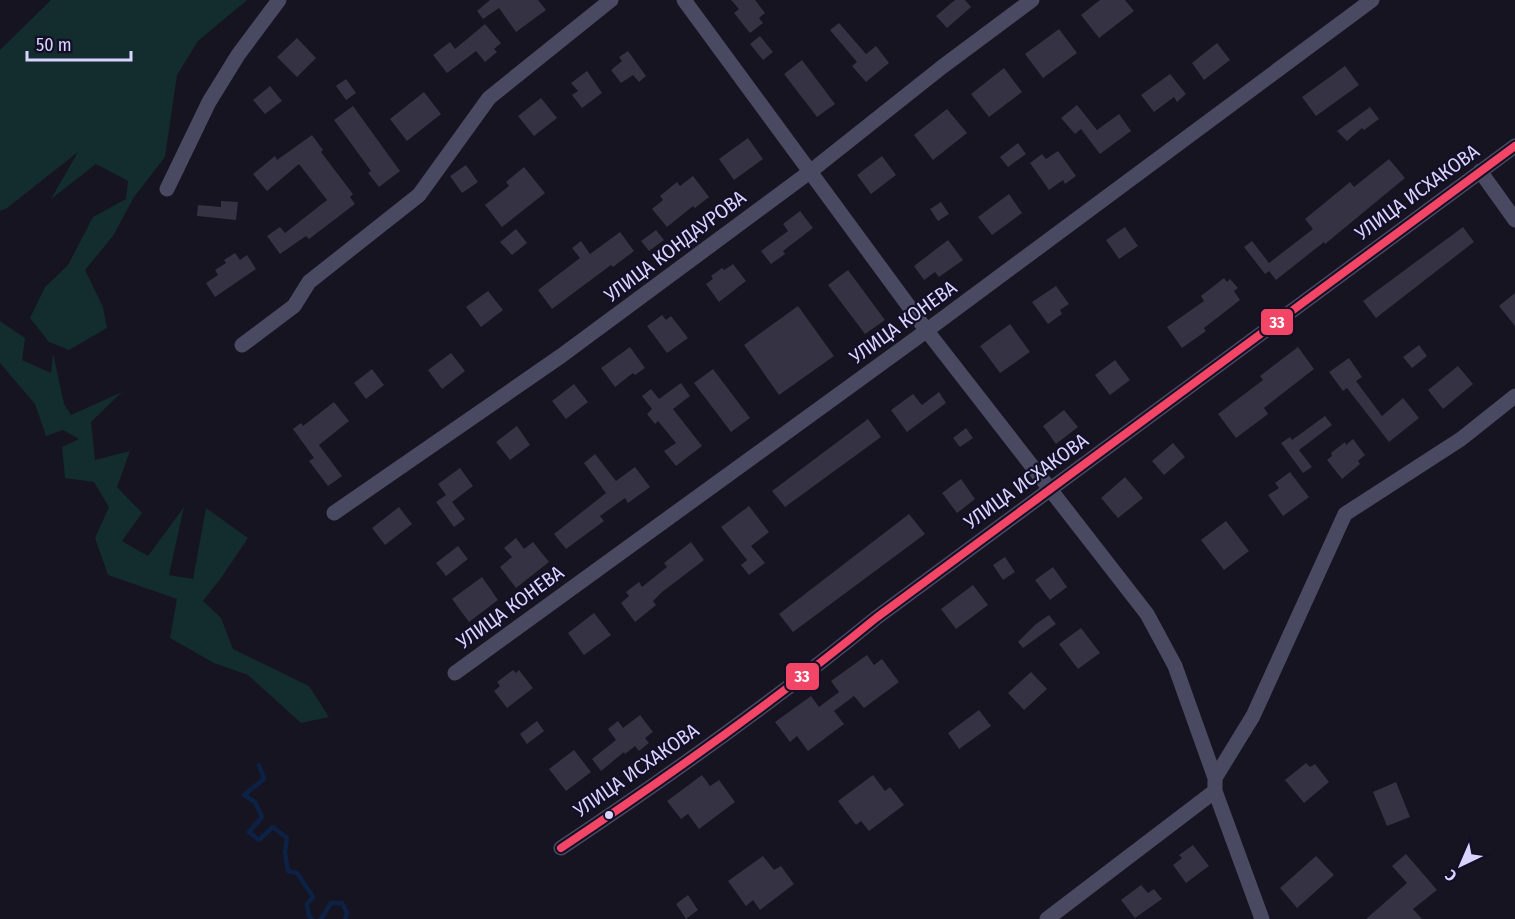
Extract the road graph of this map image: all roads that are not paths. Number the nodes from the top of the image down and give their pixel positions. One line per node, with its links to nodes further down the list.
1 (279, 0): 9 (street)
2 (611, 0): 12 (street)
3 (684, 0): 7 (street)
4 (1032, 0): 7 (street, УЛИЦА КОНДАУРОВА)
5 (1372, 0): 11 (street, УЛИЦА КОНЕВА)
6 (1515, 146): 8 (street, УЛИЦА ИСХАКОВА)
7 (811, 171): 11 (street); 15 (street, УЛИЦА КОНДАУРОВА)
8 (1480, 171): 10 (street); 14 (street, УЛИЦА ИСХАКОВА)
9 (167, 189)
10 (1515, 220)
11 (927, 331): 14 (street); 16 (street, УЛИЦА КОНЕВА)
12 (242, 345)
13 (1515, 396): 17 (street)
14 (1049, 490): 17 (street); 18 (street, УЛИЦА ИСХАКОВА)
15 (334, 513)
16 (455, 673)
17 (1215, 784): 19 (street); 20 (street)
18 (561, 848)
19 (1047, 919)
20 (1263, 919)

